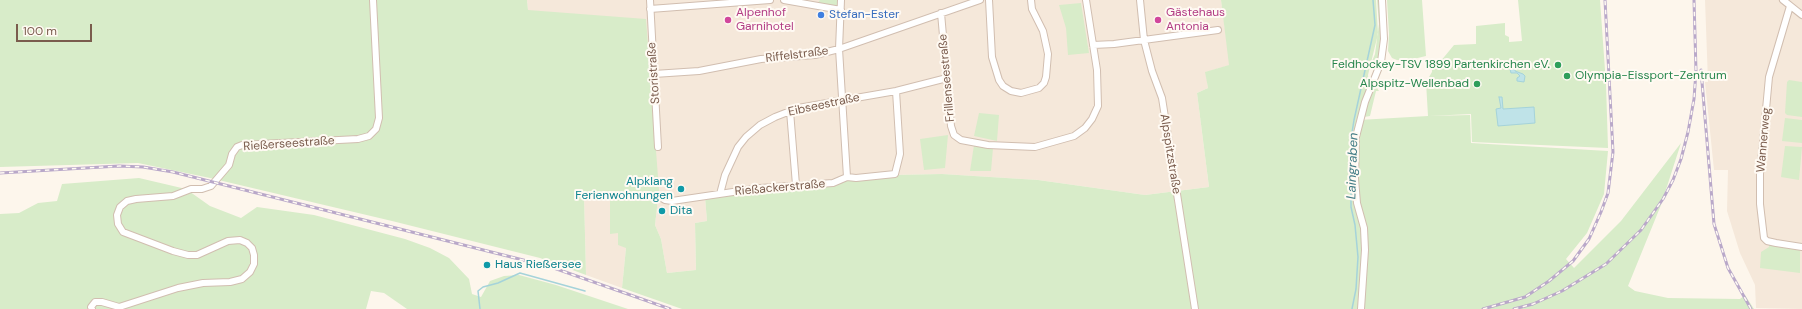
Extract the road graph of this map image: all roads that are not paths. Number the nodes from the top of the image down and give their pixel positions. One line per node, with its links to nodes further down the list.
1 (373, 0): 34 (street, Rießerseestraße)
2 (650, 0): 15 (street, Storistraße)
3 (770, 0): 15 (street)
4 (784, 0): 16 (street)
5 (841, 0): 16 (street)
6 (980, 0): 13 (street, Riffelstraße)
7 (989, 0): 8 (street)
8 (1031, 0)
9 (1086, 0): 21 (street, Frillenseestraße)
10 (1140, 0): 20 (street, Alpspitzstraße)
11 (1382, 0): 36 (street)
12 (1784, 0): 14 (street)
13 (962, 3): 17 (street, Riffelstraße)
14 (1790, 6): 18 (street); 33 (street, Wannerweg)
15 (650, 9): 23 (street, Storistraße)
16 (841, 10): 22 (street)
17 (941, 13): 22 (street, Riffelstraße); 24 (street, Frillenseestraße)
18 (1802, 15)
19 (1218, 30): 20 (street)
20 (1144, 40): 21 (street); 35 (street, Alpspitzstraße)
21 (1093, 45): 24 (street, Frillenseestraße)
22 (839, 50): 23 (street, Riffelstraße); 26 (street)
23 (654, 74): 28 (street, Storistraße)
24 (947, 78): 25 (street, Eibseestraße)
25 (896, 91): 26 (street, Eibseestraße); 29 (street, Rießackerstraße)
26 (843, 100): 27 (street, Eibseestraße); 29 (street)
27 (790, 111): 30 (street); 31 (street, Eibseestraße)
28 (658, 147)
29 (846, 178): 30 (street, Rießackerstraße)
30 (796, 185): 31 (street, Rießackerstraße)
31 (720, 194): 32 (street, Rießackerstraße)
32 (663, 198)
33 (1802, 247)
34 (92, 309)
35 (1195, 309)
36 (1361, 309)

